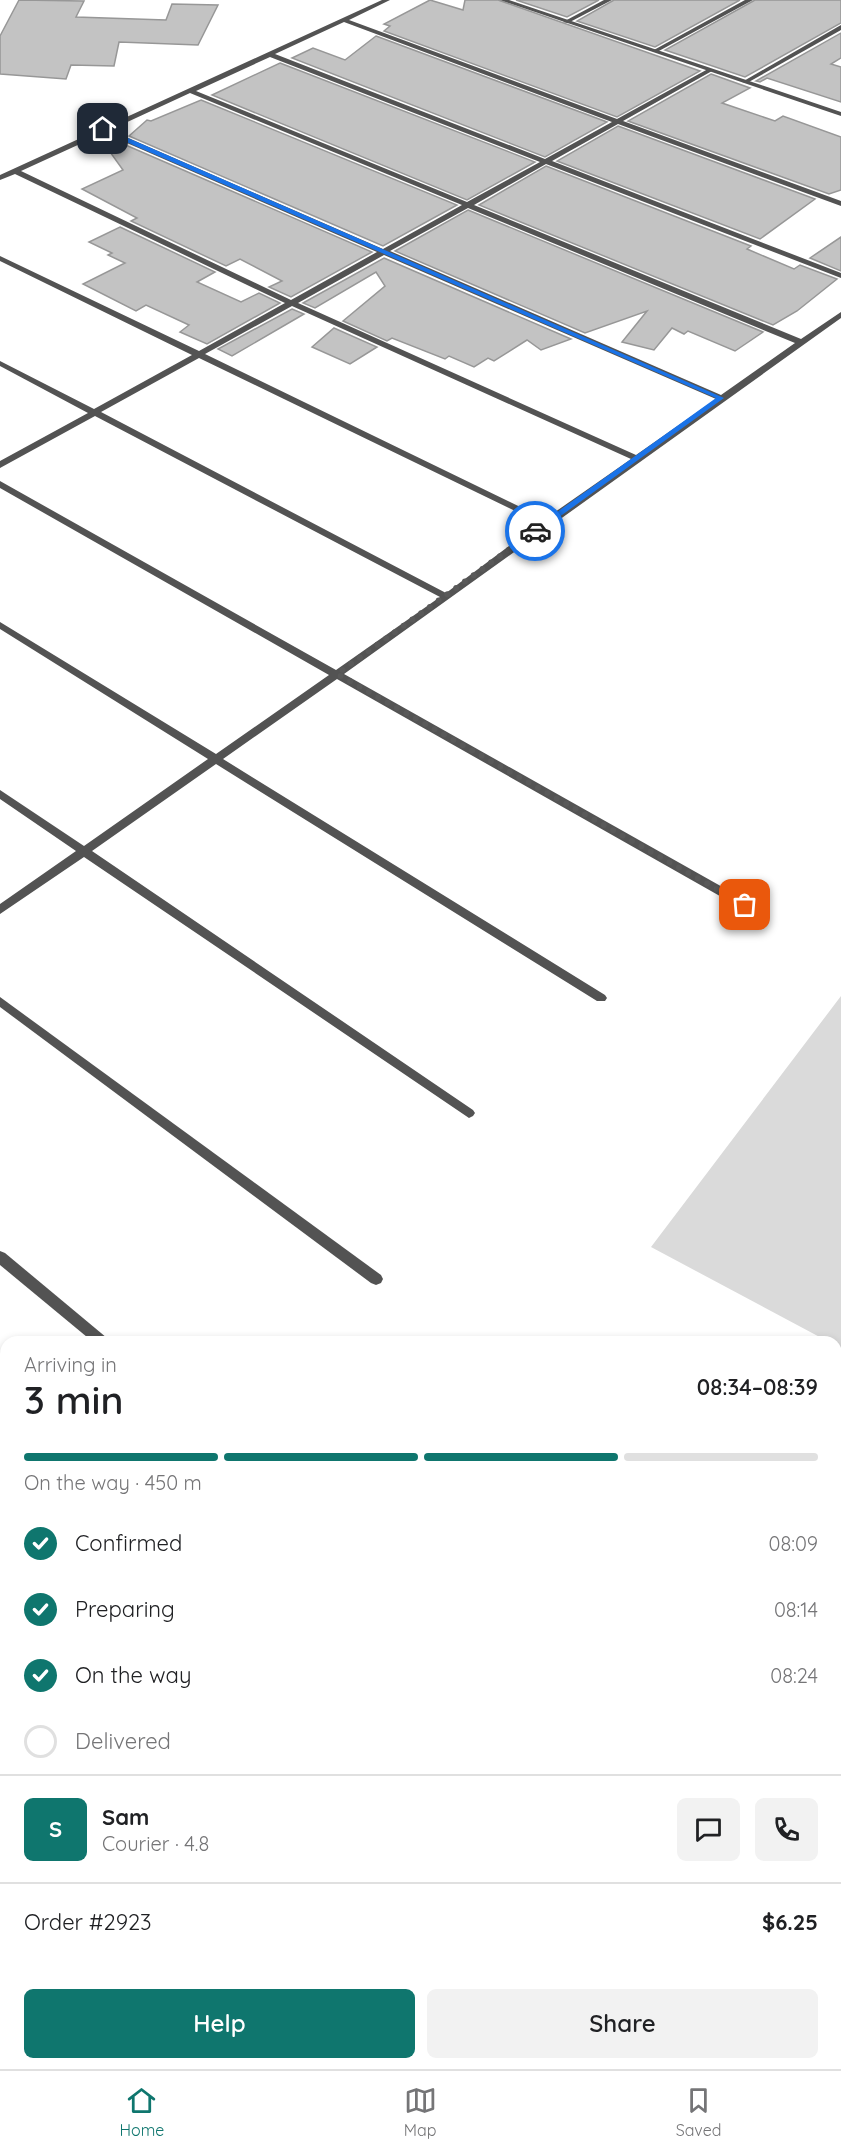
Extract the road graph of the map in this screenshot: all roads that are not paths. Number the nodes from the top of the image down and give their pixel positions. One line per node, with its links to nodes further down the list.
1 (387, 0): 5 (street)
2 (503, 0): 6 (street)
3 (609, 0): 6 (street)
4 (750, 0): 8 (street)
5 (344, 20): 9 (street); 14 (street)
6 (566, 22): 8 (street)
7 (841, 27): 11 (street)
8 (655, 51): 10 (street)
9 (269, 54): 12 (street); 16 (street)
10 (710, 70): 11 (street); 14 (street)
11 (745, 82): 13 (street)
12 (191, 91): 15 (street); 20 (street)
13 (841, 114)
14 (618, 122): 16 (street); 19 (street)
15 (103, 129): 17 (street); 21 (street)
16 (546, 161): 20 (street); 23 (street)
17 (15, 171): 18 (street); 24 (street)
18 (0, 178)
19 (841, 204)
20 (465, 206): 21 (street); 26 (street)
21 (384, 252): 24 (street); 29 (street)
22 (0, 258): 27 (street)
23 (841, 276)
24 (292, 303): 27 (street); 31 (street)
25 (841, 314): 26 (street)
26 (801, 342): 29 (street)
27 (198, 356): 30 (street); 34 (street)
28 (0, 363): 30 (street)
29 (721, 398): 31 (street)
30 (94, 413): 32 (street); 35 (street)
31 (636, 459): 34 (street)
32 (0, 465)
33 (0, 484): 37 (street)
34 (546, 523): 35 (street)
35 (447, 597): 37 (street)
36 (0, 625): 38 (street)
37 (337, 674): 38 (street); 41 (street)
38 (214, 760): 40 (street); 43 (street)
39 (0, 794): 40 (street)
40 (83, 851): 42 (street); 45 (street)
41 (745, 905)
42 (0, 910)
43 (601, 998)
44 (0, 1001): 47 (street)
45 (469, 1113)
46 (0, 1257): 48 (street)
47 (376, 1279)
48 (95, 1336)

